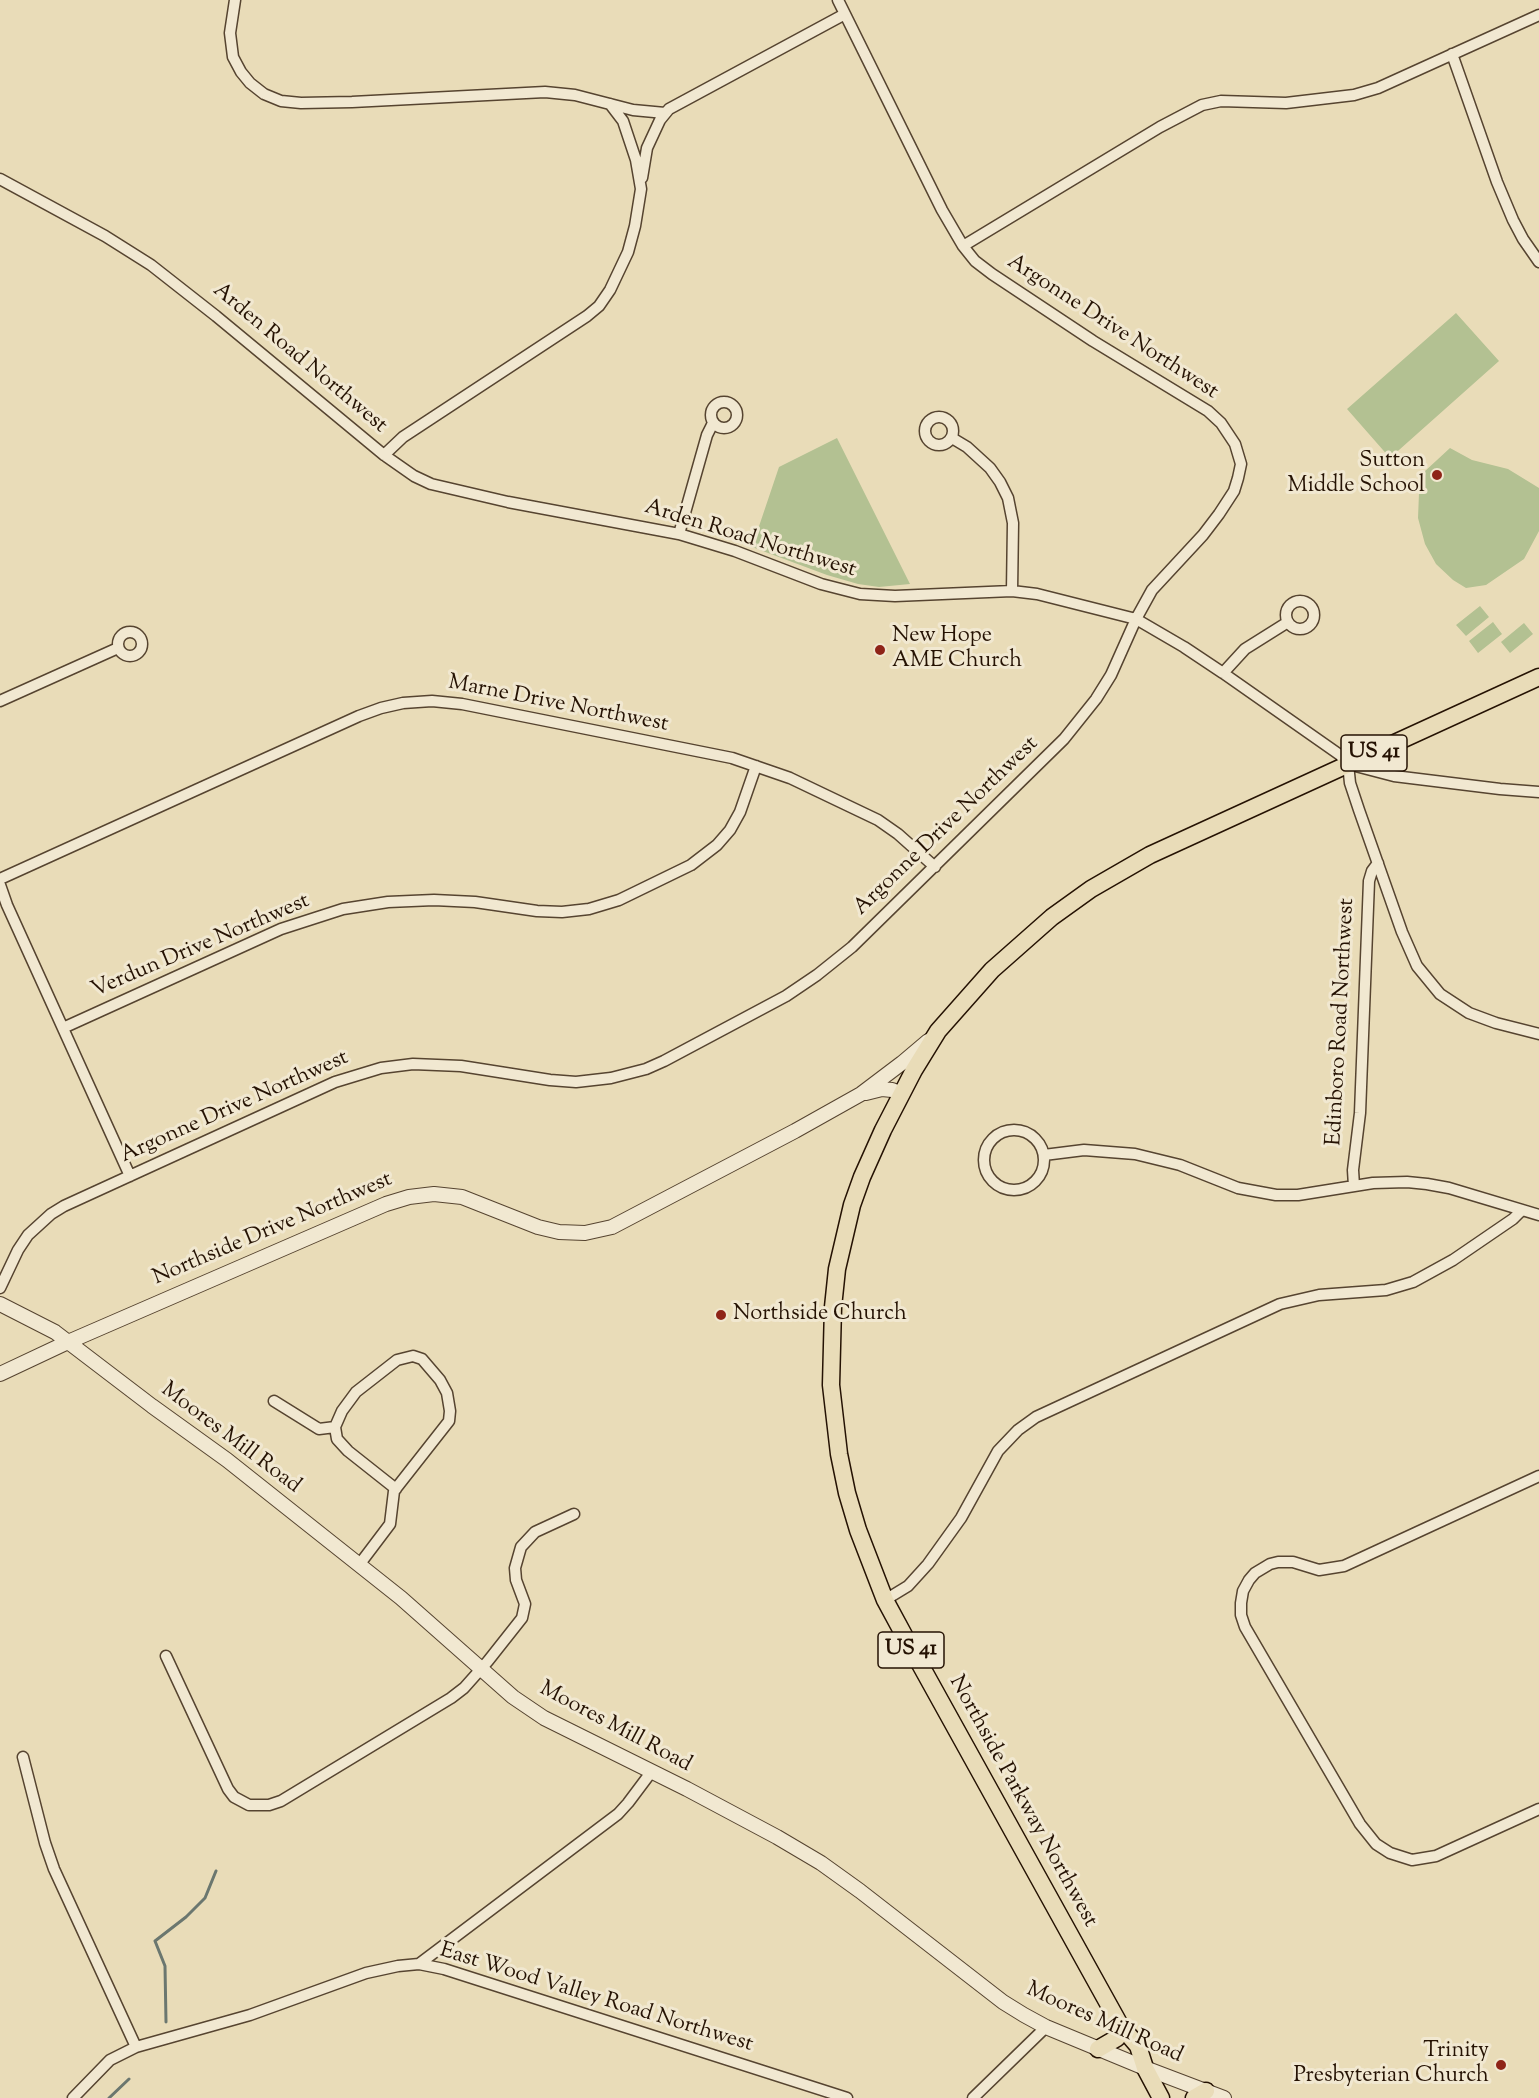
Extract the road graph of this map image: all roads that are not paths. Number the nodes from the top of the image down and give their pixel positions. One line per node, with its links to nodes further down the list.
1 (235, 0): 6 (street)
2 (838, 0): 3 (street, Argonne Drive Northwest)
3 (845, 14): 7 (street); 10 (street, Argonne Drive Northwest)
4 (1539, 15): 5 (street)
5 (1452, 54): 10 (street); 11 (street)
6 (610, 104): 7 (street); 9 (street)
7 (665, 112): 9 (street)
8 (0, 179): 14 (street, Arden Road Northwest)
9 (641, 189): 14 (street)
10 (963, 246): 17 (street, Argonne Drive Northwest)
11 (1539, 262)
12 (714, 423): 15 (street)
13 (952, 438): 16 (street)
14 (384, 455): 15 (street, Arden Road Northwest)
15 (679, 534): 16 (street, Arden Road Northwest)
16 (1012, 591): 17 (street, Arden Road Northwest)
17 (1136, 618): 20 (street, Arden Road Northwest); 27 (street, Argonne Drive Northwest)
18 (1288, 622): 20 (street)
19 (118, 648): 22 (street)
20 (1223, 673): 23 (street, Arden Road Northwest)
21 (1539, 677): 23 (main road, Northside Drive Northwest / US 41)
22 (0, 701)
23 (1348, 764): 25 (street, Arden Road Northwest); 26 (street); 31 (main road, Northside Drive Northwest / US 41)
24 (756, 766): 27 (street, Marne Drive Northwest); 28 (street, Marne Drive Northwest); 30 (street, Verdun Drive Northwest)
25 (1539, 792)
26 (1378, 863): 32 (street); 38 (street, Edinboro Road Northwest)
27 (934, 867): 37 (street, Argonne Drive Northwest)
28 (0, 879)
29 (0, 885): 30 (street)
30 (63, 1028): 37 (street)
31 (938, 1031): 33 (street, Northside Drive Northwest); 34 (main road, Northside Drive Northwest / US 41)
32 (1539, 1034)
33 (878, 1081): 34 (street); 35 (street, Northside Drive Northwest)
34 (903, 1090): 35 (street, Northside Drive Northwest); 51 (main road, Northside Parkway Northwest / US 41)
35 (861, 1094): 43 (street, Northside Drive Northwest)
36 (1044, 1155): 36 (street); 38 (street)
37 (130, 1176): 41 (street, Argonne Drive Northwest)
38 (1354, 1186): 39 (street)
39 (1522, 1210): 40 (street); 51 (street)
40 (1539, 1215)
41 (0, 1288)
42 (0, 1304): 43 (street, Moores Mill Road)
43 (68, 1342): 44 (street, Northside Drive Northwest); 50 (street, Moores Mill Road)
44 (0, 1374)
45 (274, 1401): 46 (street)
46 (335, 1427): 48 (street); 48 (street)
47 (1539, 1476): 56 (street)
48 (396, 1489): 50 (street)
49 (574, 1514): 53 (street)
50 (359, 1565): 53 (street, Moores Mill Road)
51 (890, 1598): 58 (main road, Northside Parkway Northwest / US 41); 60 (main road, Northside Parkway Northwest / US 41)
52 (166, 1656): 53 (street)
53 (481, 1670): 55 (street, Moores Mill Road)
54 (23, 1757): 61 (street)
55 (652, 1771): 57 (street); 59 (street, Moores Mill Road)
56 (1539, 1809)
57 (419, 1964): 61 (street, East Wood Valley Road Northwest); 66 (street, East Wood Valley Road Northwest)
58 (1120, 2025): 60 (main road, Northside Parkway Northwest / US 41); 62 (main road)
59 (1046, 2027): 62 (street, Moores Mill Road); 67 (street)
60 (1138, 2046): 63 (main road, Northside Parkway Northwest / US 41)
61 (136, 2047): 65 (street, East Wood Valley Road Northwest)
62 (1098, 2049): 63 (street, Moores Mill Road)
63 (1152, 2071): 64 (street, Moores Mill Road); 68 (main road, Northside Parkway Northwest / US 41); 69 (main road, Northside Parkway Northwest / US 41)
64 (1200, 2095): 70 (street, Moores Mill Road)
65 (73, 2098)
66 (847, 2098)
67 (973, 2098)
68 (1161, 2098)
69 (1172, 2098)
70 (1224, 2098)

